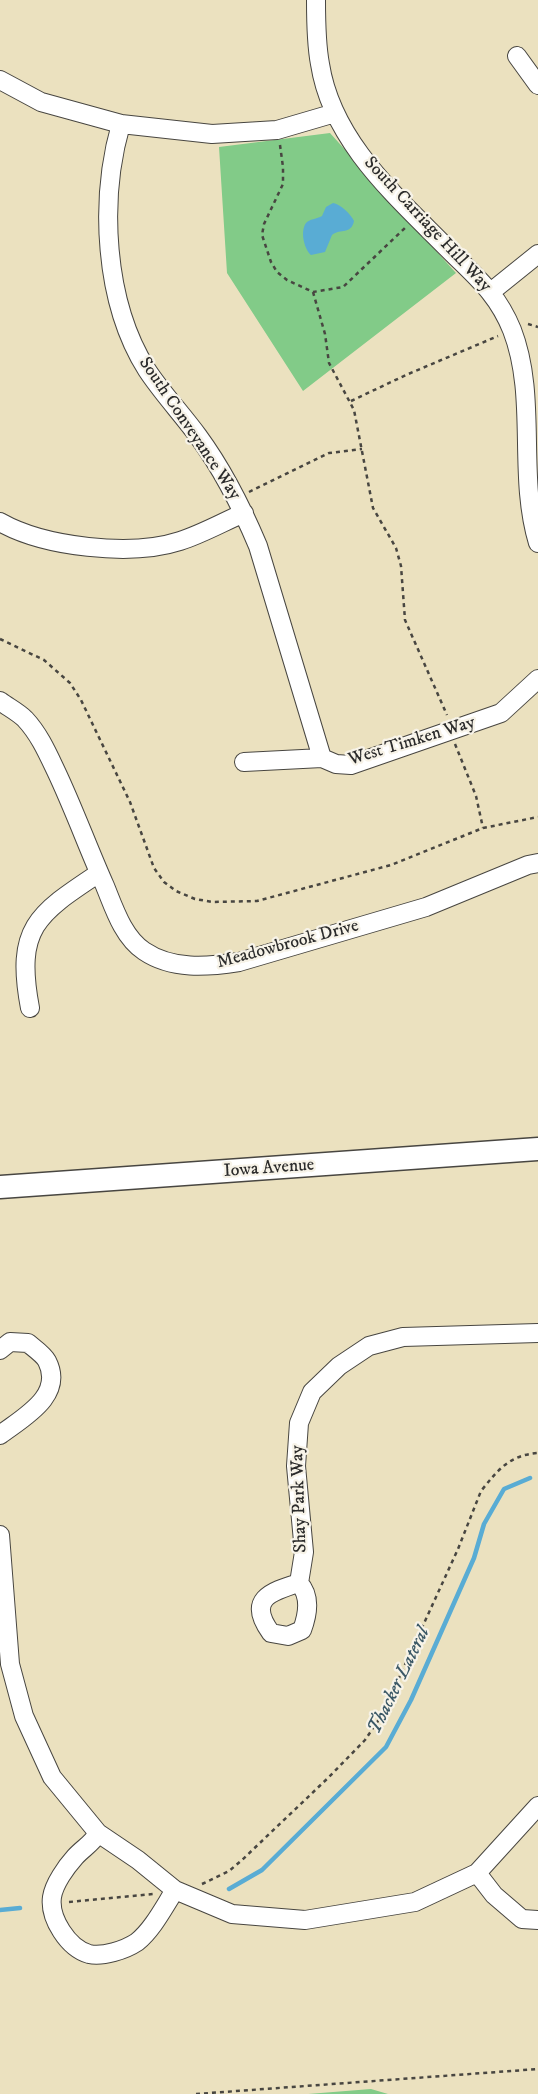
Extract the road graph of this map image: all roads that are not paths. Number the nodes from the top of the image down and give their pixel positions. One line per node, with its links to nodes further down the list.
1 (316, 0): 5 (street, South Carriage Hill Way)
2 (517, 56): 4 (street)
3 (0, 80): 6 (street)
4 (538, 86)
5 (335, 113): 6 (street); 8 (street, South Carriage Hill Way)
6 (121, 124): 9 (street, South Conveyance Way)
7 (538, 254): 8 (street)
8 (492, 291): 11 (street, South Carriage Hill Way)
9 (240, 506): 10 (street); 14 (street, South Conveyance Way)
10 (0, 522)
11 (538, 543)
12 (538, 680): 14 (street, West Timken Way)
13 (0, 701): 17 (street, Meadowbrook Drive)
14 (322, 758): 15 (street, West Timken Way)
15 (244, 762)
16 (538, 863): 17 (street, Meadowbrook Drive)
17 (99, 873): 18 (street)
18 (30, 1008)
19 (538, 1149): 20 (street, Iowa Avenue)
20 (0, 1187)
21 (538, 1333): 25 (street, Shay Park Way)
22 (0, 1350): 23 (street)
23 (0, 1434)
24 (0, 1535): 27 (street)
25 (299, 1583)
26 (538, 1807): 28 (street)
27 (98, 1833): 29 (street); 29 (street)
28 (477, 1873): 29 (street); 30 (street)
29 (175, 1890)
30 (538, 1920)

